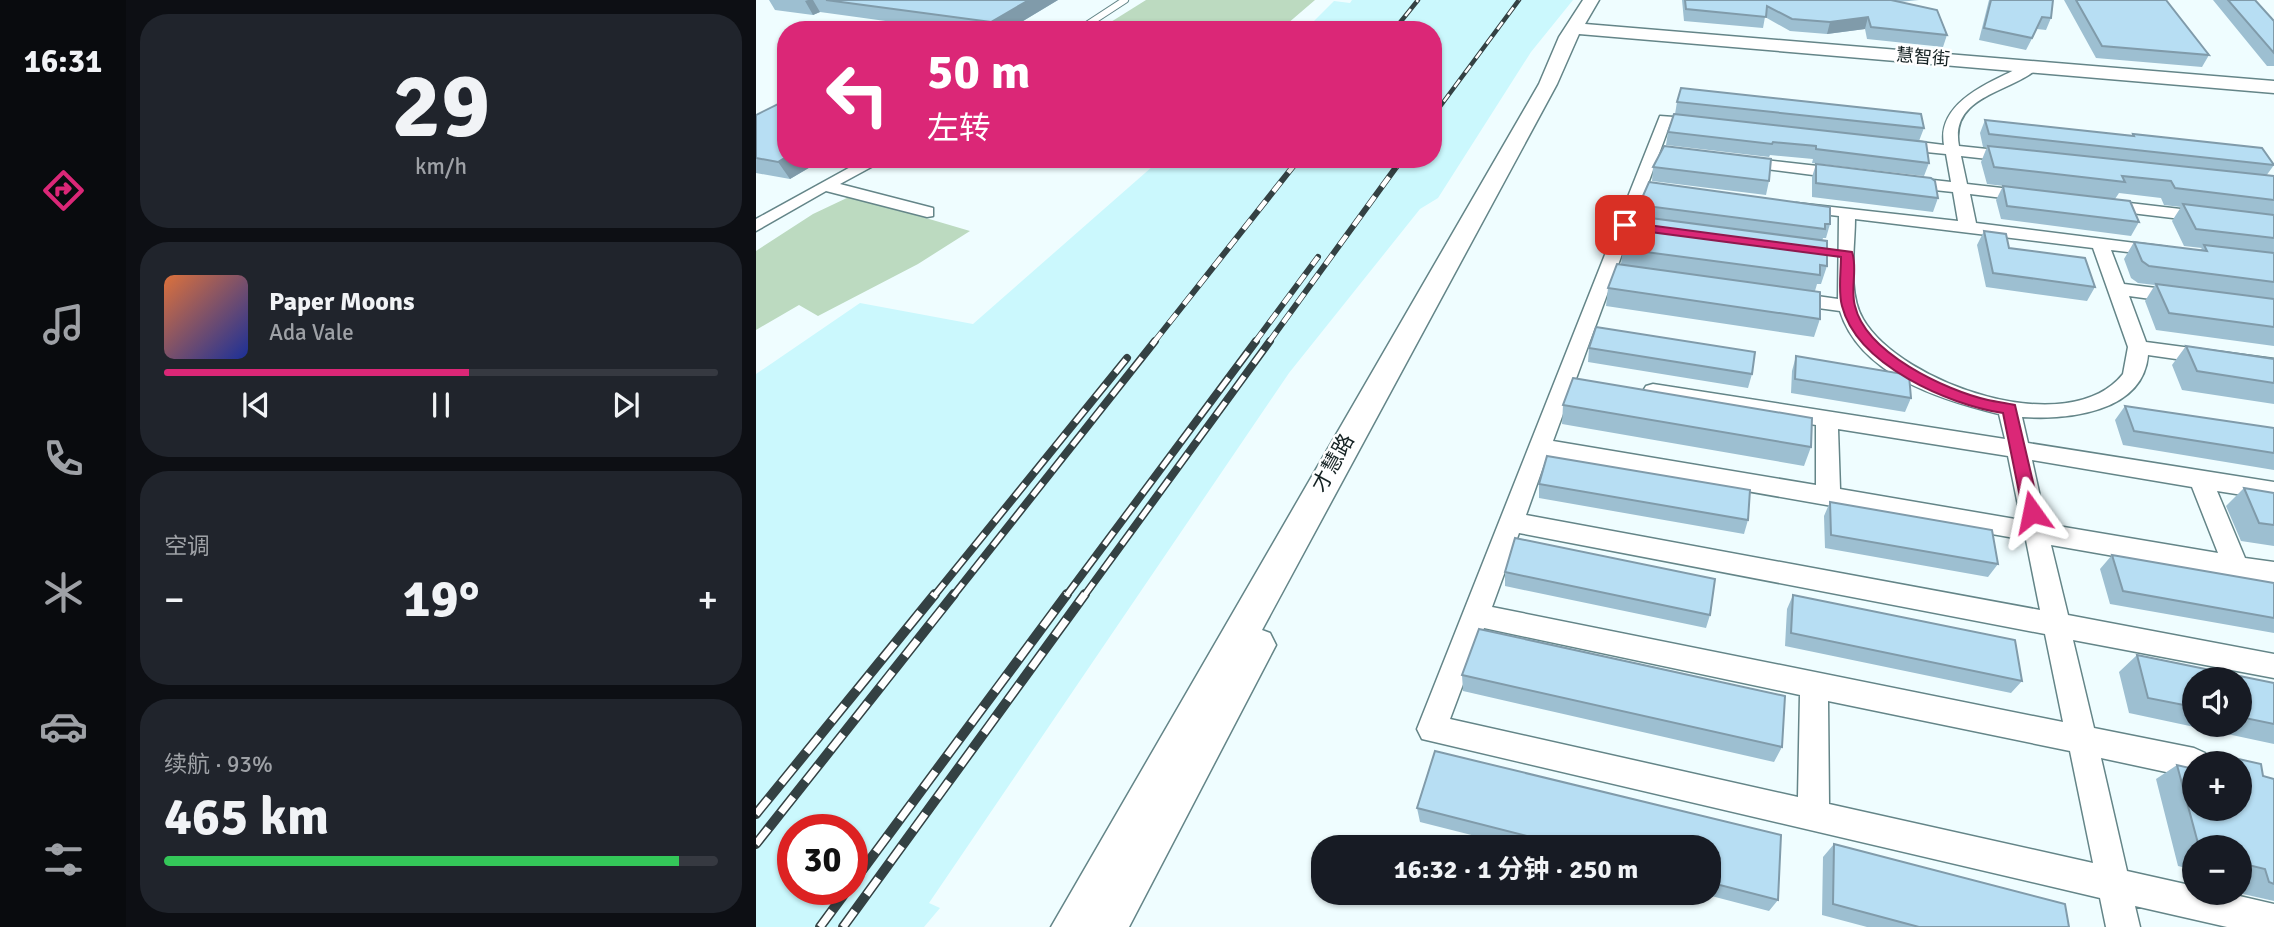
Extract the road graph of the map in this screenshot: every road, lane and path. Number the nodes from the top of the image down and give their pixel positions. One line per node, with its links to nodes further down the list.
1 (1125, 0): 3 (lane)
2 (1604, 0): 4 (street, 才慧路)
3 (1094, 21)
4 (1582, 22): 5 (street, 慧智街); 6 (street, 慧智街); 56 (street, 才慧路); 57 (street, 才慧路)
5 (2032, 67): 6 (street, 慧智街); 9 (street)
6 (2274, 85)
7 (1720, 125): 33 (street)
8 (1884, 143): 9 (street)
9 (1952, 150): 11 (street); 16 (street)
10 (1720, 159): 13 (street)
11 (2035, 159)
12 (860, 168): 15 (street)
13 (1867, 177)
14 (1893, 180): 16 (street)
15 (824, 186): 20 (street); 23 (street)
16 (1960, 188): 17 (street); 24 (street)
17 (2042, 198)
18 (2083, 202): 22 (street)
19 (1777, 204): 21 (street)
20 (927, 212)
21 (1847, 212): 24 (street); 30 (street)
22 (2219, 219)
23 (756, 226)
24 (1968, 227): 25 (street)
25 (2101, 243): 26 (street); 27 (street)
26 (2180, 253)
27 (2117, 289): 29 (street); 31 (street)
28 (1768, 295): 30 (street)
29 (2196, 299)
30 (1848, 306): 36 (street)
31 (2138, 347): 32 (street); 36 (street)
32 (2274, 366)
33 (1567, 378): 34 (street); 38 (street)
34 (1594, 382)
35 (1635, 389): 37 (street)
36 (2009, 409): 39 (street)
37 (1827, 419): 39 (street); 42 (street)
38 (1540, 447): 42 (street); 43 (street)
39 (2018, 450): 40 (street); 44 (street)
40 (2202, 479): 41 (street); 45 (street)
41 (2274, 491)
42 (1828, 496): 44 (street)
43 (1511, 522): 47 (street); 48 (street)
44 (2036, 532): 45 (street); 48 (street)
45 (2236, 566): 46 (street)
46 (2274, 573)
47 (1476, 615): 50 (street); 53 (street)
48 (2057, 625): 49 (street); 51 (street)
49 (2274, 666)
50 (1814, 685): 51 (street); 53 (street)
51 (2082, 740): 52 (street); 54 (street)
52 (2182, 761)
53 (1813, 816): 54 (street)
54 (2113, 885): 55 (street); 58 (street)
55 (2274, 921)
56 (1075, 927)
57 (1104, 927)
58 (2123, 927)

